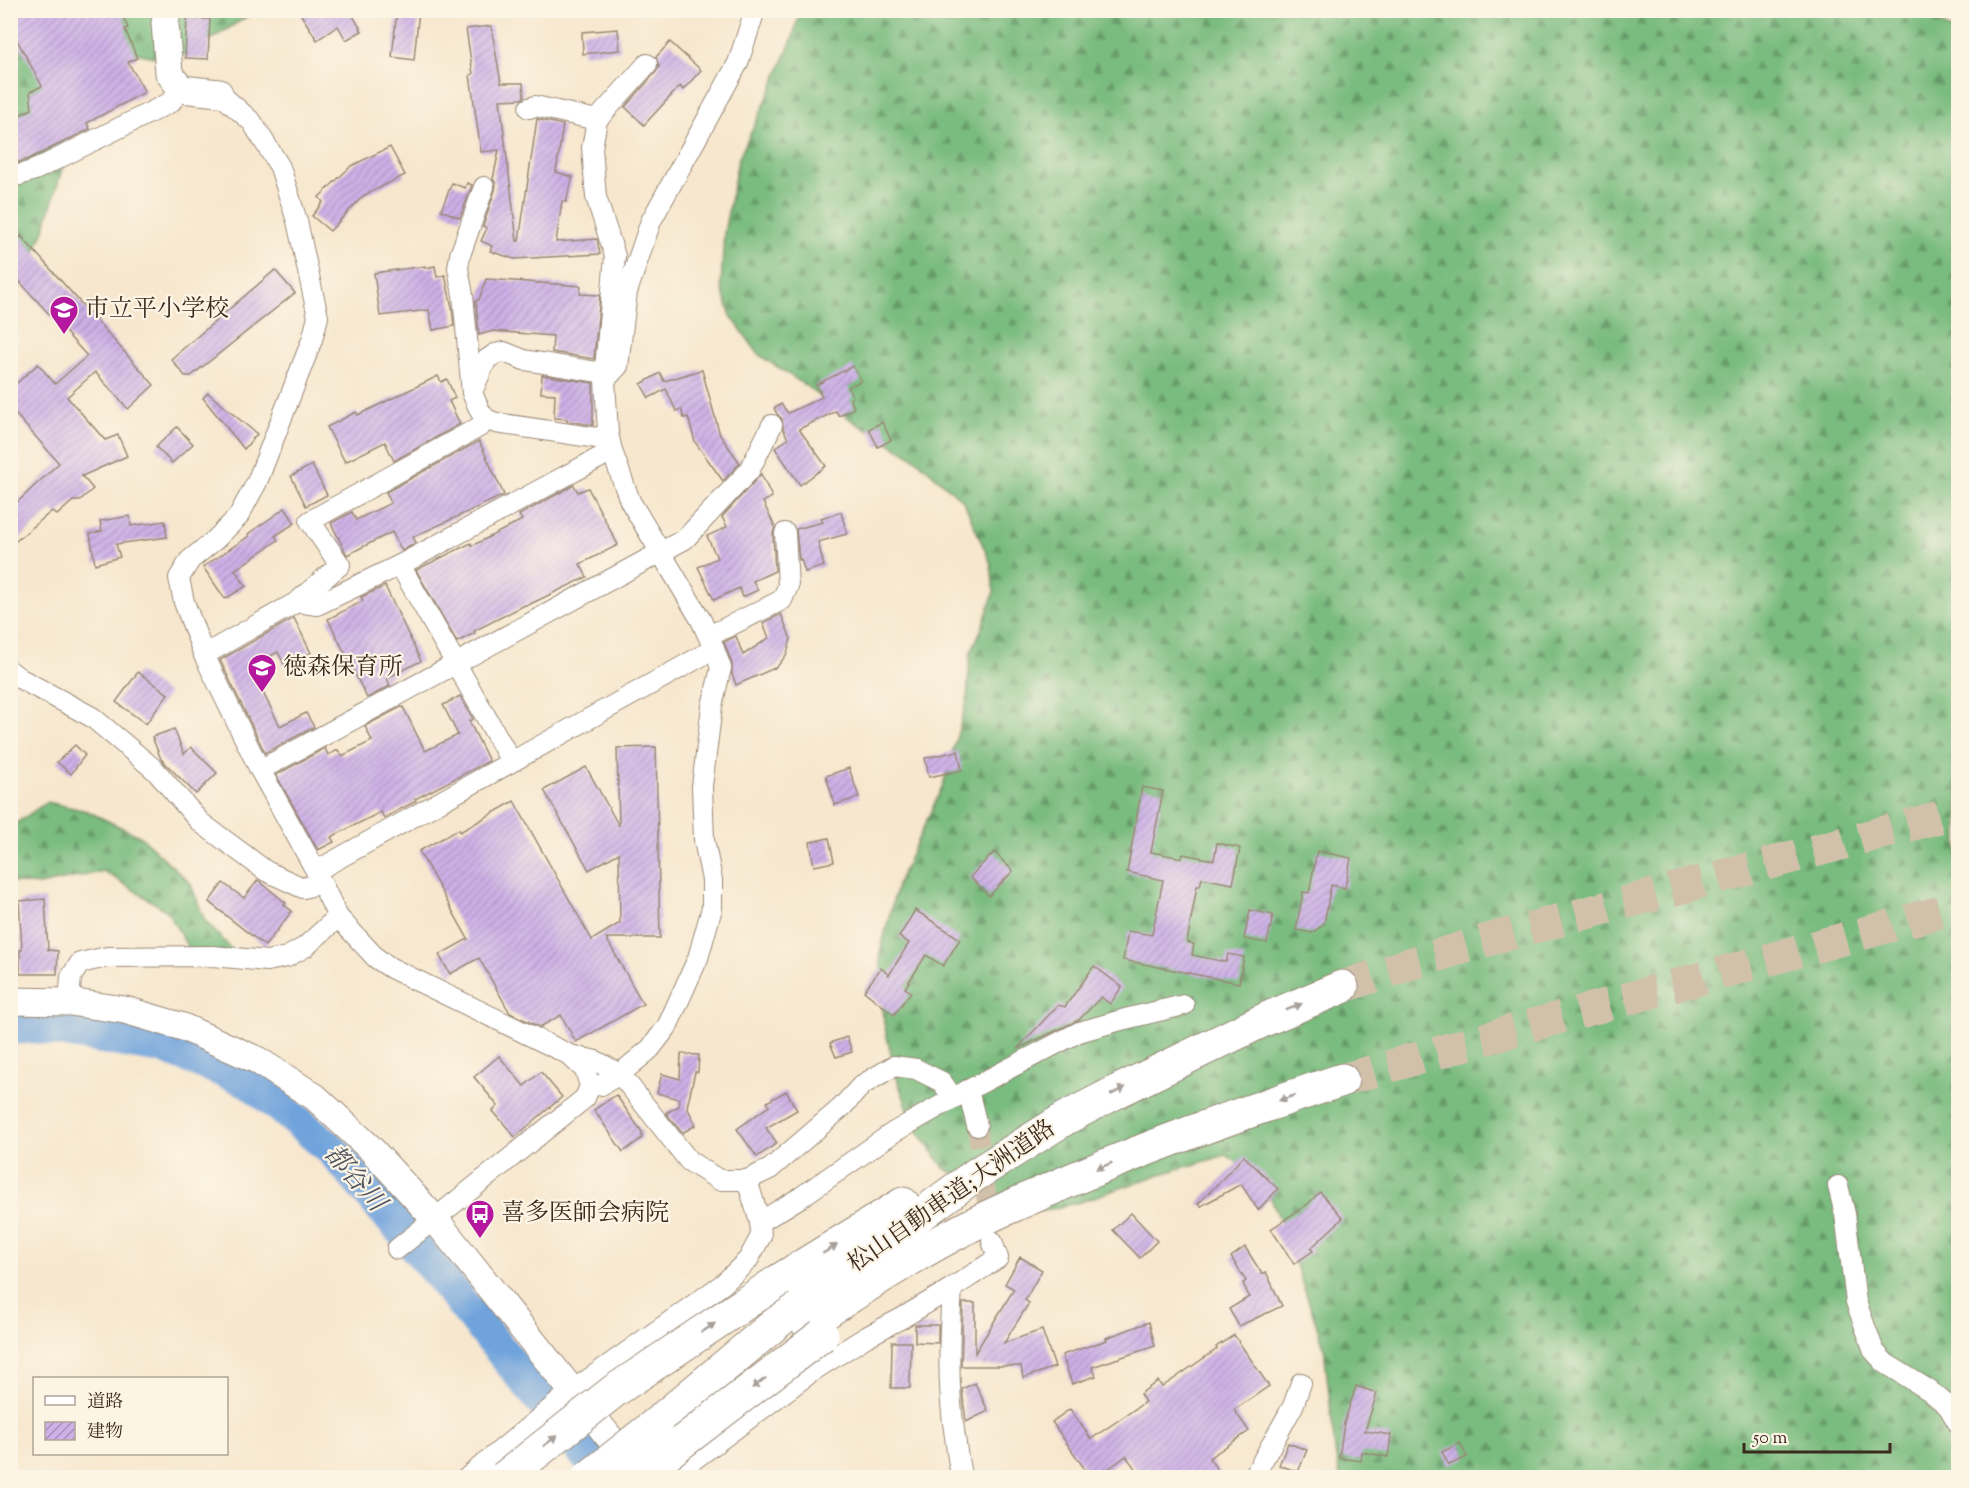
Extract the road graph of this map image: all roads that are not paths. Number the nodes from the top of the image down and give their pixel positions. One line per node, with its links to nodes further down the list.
1 (167, 10): 4 (street)
2 (754, 10): 10 (street)
3 (647, 64): 7 (street)
4 (181, 89): 5 (street); 8 (street)
5 (219, 93): 20 (street)
6 (528, 108): 7 (street)
7 (597, 120): 10 (street)
8 (10, 178)
9 (484, 187): 11 (street)
10 (608, 373): 11 (street); 14 (street)
11 (472, 393): 12 (street)
12 (486, 419): 14 (street); 18 (street)
13 (772, 425): 16 (street)
14 (610, 442): 16 (street); 17 (street)
15 (785, 533): 19 (street)
16 (659, 553): 19 (street); 21 (street)
17 (400, 565): 18 (street); 21 (street)
18 (297, 602): 20 (street)
19 (712, 642): 23 (street); 32 (street)
20 (204, 655): 24 (street)
21 (455, 662): 23 (street); 24 (street)
22 (10, 671): 25 (street)
23 (511, 761): 25 (street)
24 (260, 770): 25 (street)
25 (319, 877): 26 (street)
26 (338, 917): 29 (street); 31 (street)
27 (1342, 987): 44 (highway, 松山自動車道;大洲道路, one-way to 27)
28 (10, 1001): 29 (street)
29 (69, 1002): 40 (street)
30 (1184, 1005): 35 (street)
31 (568, 1054): 32 (street); 34 (street)
32 (620, 1074): 34 (street); 37 (street)
33 (1342, 1080): 44 (highway, 松山自動車道;大洲道路, one-way to 44)
34 (590, 1086): 40 (street)
35 (961, 1094): 36 (street); 37 (street); 39 (street)
36 (977, 1126)
37 (747, 1180): 39 (street)
38 (1838, 1186): 47 (street)
39 (760, 1222): 46 (street)
40 (428, 1223): 42 (street); 46 (street)
41 (992, 1241): 43 (street)
42 (396, 1249)
43 (952, 1288): 53 (street); 54 (street)
44 (803, 1310): 49 (highway, one-way to 44, bridge); 50 (highway, bridge); 51 (highway, one-way to 51, bridge)
45 (1301, 1383): 55 (street)
46 (572, 1391): 48 (street); 52 (street)
47 (1959, 1423)
48 (467, 1478)
49 (504, 1478)
50 (588, 1478)
51 (635, 1478)
52 (641, 1478)
53 (669, 1478)
54 (962, 1478)
55 (1253, 1478)

